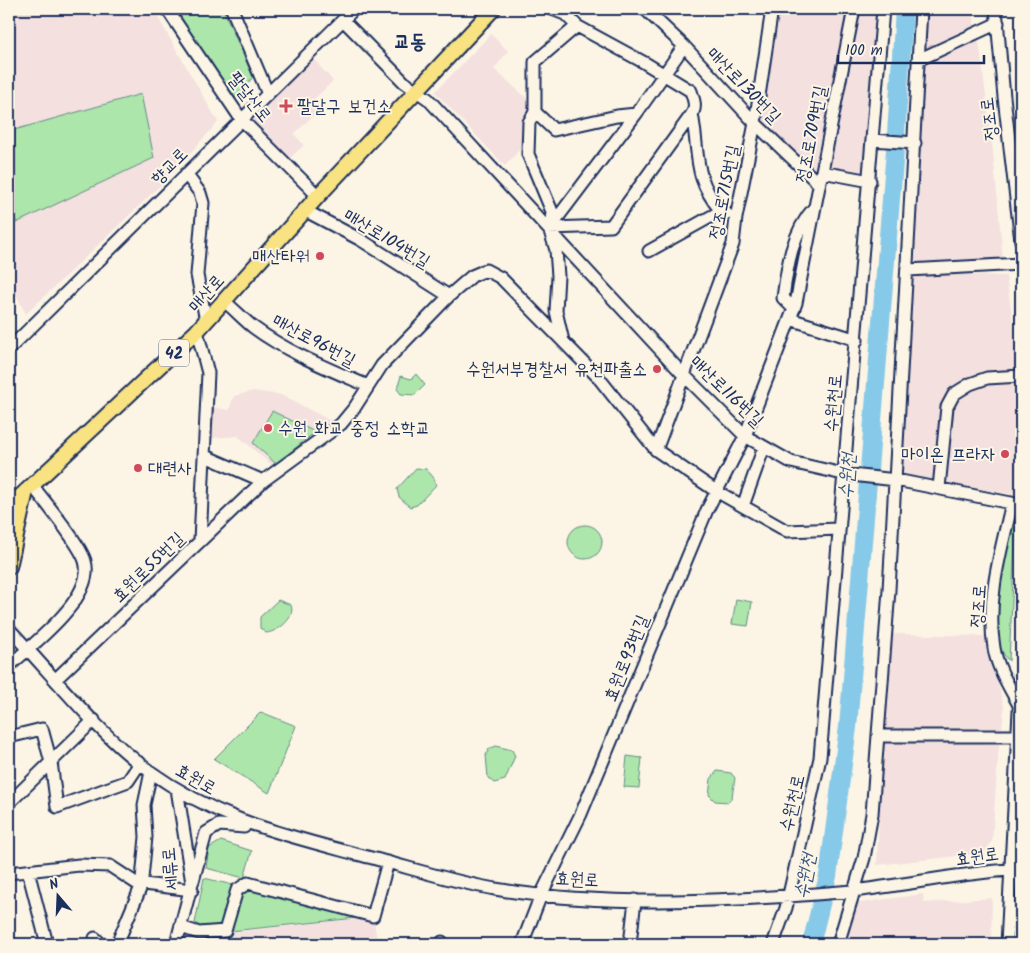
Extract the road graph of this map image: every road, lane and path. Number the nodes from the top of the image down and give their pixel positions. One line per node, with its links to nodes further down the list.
1 (167, 9): 23 (street, 팔달산로)
2 (232, 9): 19 (street)
3 (354, 9): 12 (street, 향교로)
4 (493, 9): 18 (main road, 매산로 / 42)
5 (552, 9): 14 (street)
6 (645, 9): 15 (street, 매산로130번길)
7 (772, 9): 24 (street, 정조로715번길)
8 (854, 9): 27 (street, 정조로709번길)
9 (883, 9): 25 (street, 수원천로)
10 (921, 9): 16 (street)
11 (996, 9): 13 (street, 정조로)
12 (343, 20): 18 (street); 19 (street, 향교로)
13 (998, 22): 16 (street); 36 (street, 정조로)
14 (577, 26): 17 (street); 20 (street, 매산로116번길)
15 (684, 46): 17 (street); 24 (street, 매산로130번길)
16 (918, 60): 26 (street)
17 (663, 75): 21 (street); 22 (street)
18 (417, 92): 31 (main road, 매산로 / 42); 35 (street, 매산로116번길)
19 (268, 94): 23 (street, 향교로)
20 (535, 112): 21 (street); 35 (street, 매산로116번길)
21 (636, 114): 35 (street)
22 (692, 114): 33 (street); 35 (street)
23 (241, 119): 28 (street, 향교로); 31 (street, 팔달산로)
24 (755, 123): 30 (street, 매산로130번길); 34 (street, 정조로715번길)
25 (872, 140): 26 (street); 29 (street, 수원천로)
26 (915, 143): 39 (street)
27 (822, 172): 29 (street); 30 (street, 정조로709번길)
28 (186, 174): 43 (street); 46 (street, 향교로)
29 (870, 181): 45 (street, 수원천로)
30 (819, 184): 42 (street, 정조로709번길)
31 (318, 196): 32 (main road, 매산로 / 42)
32 (306, 210): 40 (street, 매산로104번길); 41 (main road, 매산로 / 42)
33 (722, 211): 34 (street); 37 (street)
34 (736, 218): 47 (street, 정조로715번길)
35 (549, 228): 44 (street, 매산로116번길); 47 (street, 매산로116번길)
36 (1021, 241)
37 (649, 251)
38 (1021, 264): 39 (street)
39 (908, 270): 55 (street)
40 (449, 296): 44 (street, 매산로96번길); 49 (street, 매산로96번길)
41 (224, 301): 43 (main road, 매산로 / 42); 49 (street, 매산로96번길)
42 (792, 314): 45 (street); 50 (street, 정조로709번길)
43 (202, 326): 53 (street); 57 (main road, 매산로 / 42)
44 (563, 340): 52 (street)
45 (856, 340): 54 (street, 수원천로)
46 (9, 349)
47 (685, 376): 50 (street, 매산로116번길); 52 (street, 정조로715번길)
48 (1021, 376): 58 (street)
49 (368, 386): 56 (street, 매산로96번길)
50 (745, 436): 51 (street, 매산로116번길); 59 (street, 효원로93번길)
51 (764, 448): 54 (street, 매산로116번길); 62 (street)
52 (656, 450): 59 (street)
53 (206, 456): 56 (street); 65 (street)
54 (847, 475): 55 (street, 매산로116번길); 64 (street, 수원천로)
55 (892, 480): 58 (street, 매산로116번길); 74 (street)
56 (264, 481): 65 (street, 효원로55번길)
57 (29, 488): 60 (main road); 63 (main road, 매산로 / 42); 66 (main road); 68 (street)
58 (939, 488): 61 (street, 매산로116번길)
59 (716, 492): 62 (street); 89 (street, 효원로93번길)
60 (9, 499)
61 (1017, 504): 72 (street, 정조로)
62 (742, 506): 64 (street)
63 (9, 507)
64 (839, 529): 90 (street, 수원천로)
65 (200, 541): 71 (street, 효원로55번길)
66 (9, 567)
67 (9, 629): 68 (street, 효원로)
68 (28, 649): 69 (street); 71 (street, 효원로)
69 (9, 666)
70 (1021, 672): 72 (street)
71 (56, 679): 73 (street, 효원로)
72 (1020, 707): 75 (street)
73 (94, 720): 77 (street); 78 (street, 효원로)
74 (879, 736): 75 (street); 88 (street)
75 (1018, 736): 84 (street)
76 (9, 737): 77 (street)
77 (51, 762): 78 (street); 81 (street)
78 (140, 763): 79 (street, 효원로)
79 (151, 772): 80 (street, 효원로); 94 (street, 효원로)
80 (177, 789): 82 (street, 효원로); 87 (street, 세류로)
81 (9, 803)
82 (259, 828): 83 (street, 효원로); 87 (street)
83 (388, 862): 89 (street, 효원로); 92 (street)
84 (1017, 869): 88 (street, 효원로); 100 (street)
85 (28, 871): 86 (street); 87 (street); 93 (street)
86 (9, 873)
87 (192, 886): 92 (street, 세류로)
88 (854, 890): 90 (street, 효원로); 99 (street)
89 (541, 895): 91 (street, 효원로); 96 (street, 효원로93번길)
90 (793, 895): 91 (street, 효원로); 98 (street, 수원천로)
91 (635, 900): 97 (street)
92 (181, 927): 95 (street, 세류로)
93 (47, 944)
94 (117, 944)
95 (176, 944)
96 (522, 944)
97 (630, 944)
98 (773, 944)
99 (838, 944)
100 (1007, 944)

